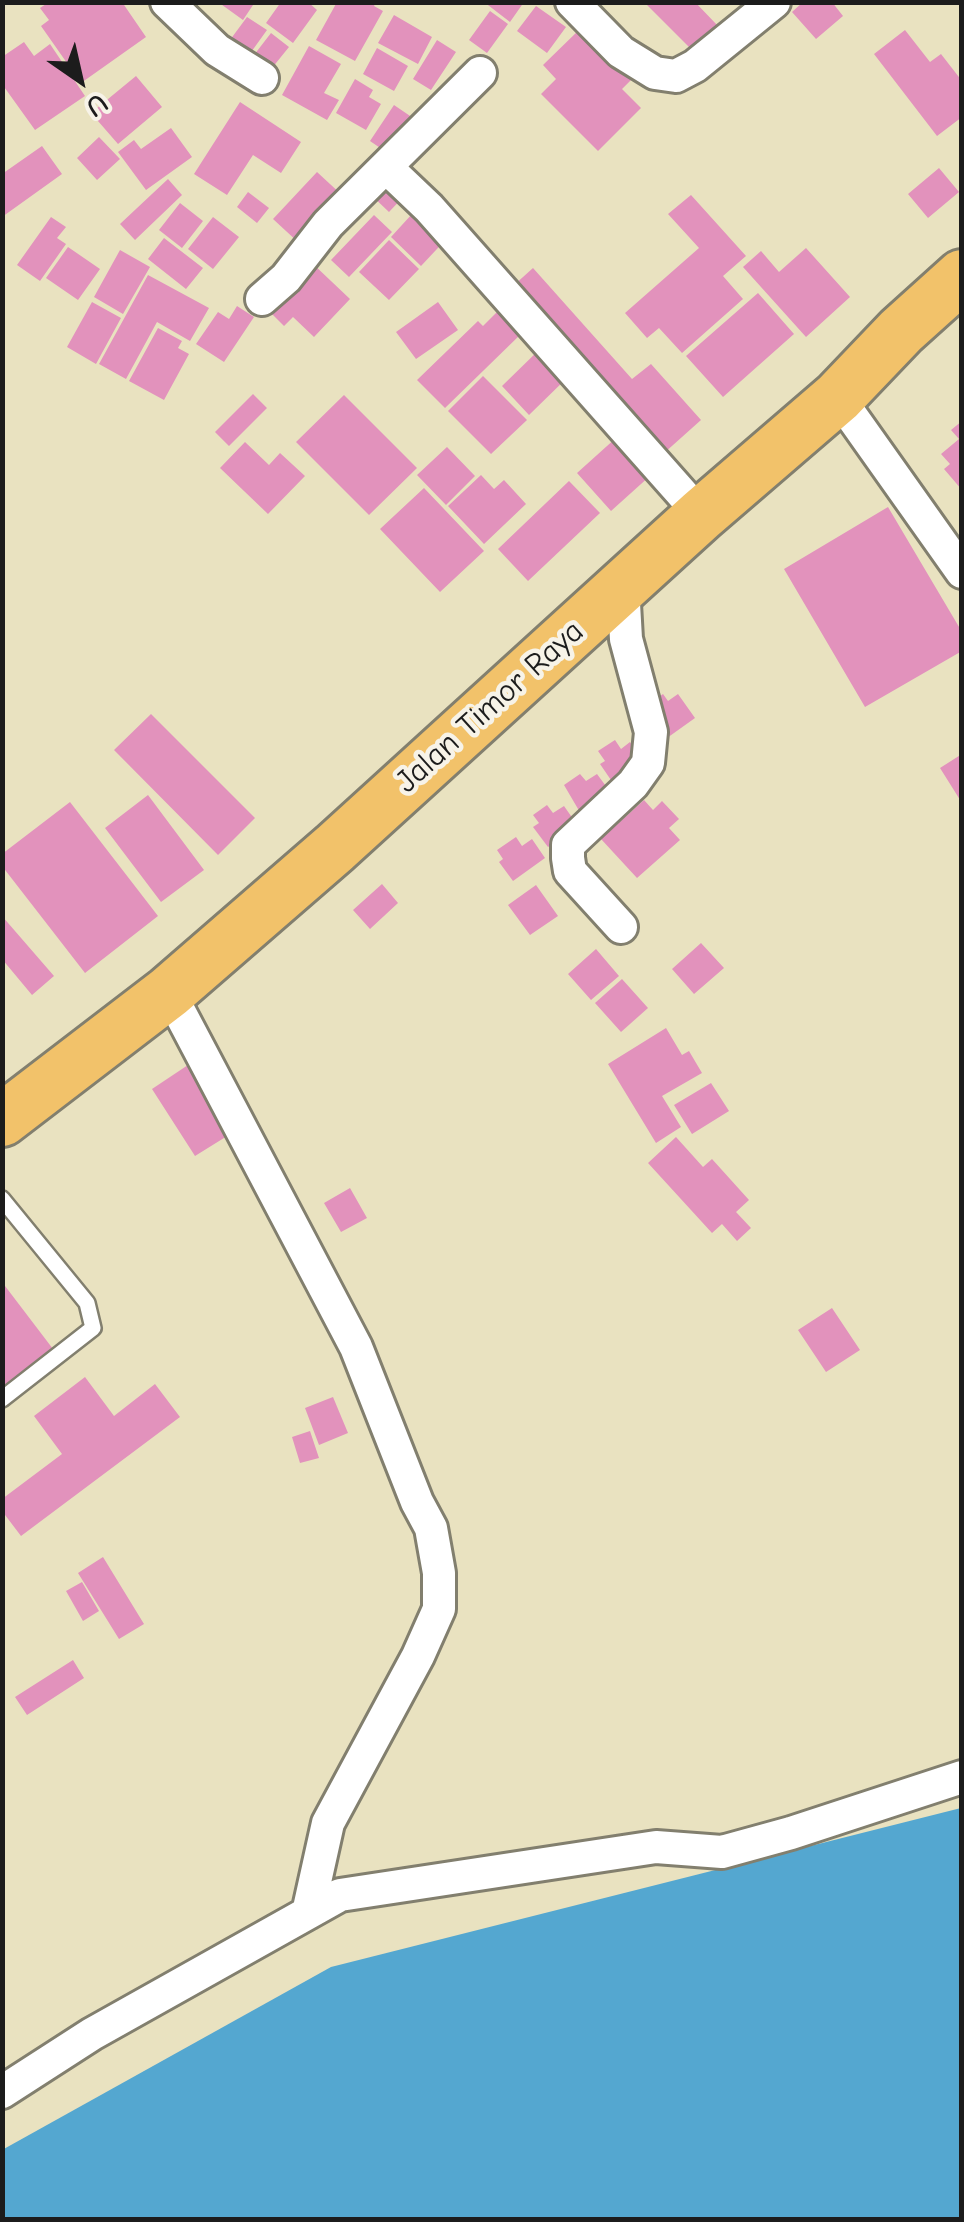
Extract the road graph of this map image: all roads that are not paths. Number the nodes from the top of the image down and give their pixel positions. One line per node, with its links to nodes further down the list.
1 (167, 2): 5 (street)
2 (572, 2): 3 (street)
3 (774, 2)
4 (480, 73): 6 (street)
5 (262, 78)
6 (387, 168): 8 (street); 10 (street)
7 (962, 276): 9 (highway, Jalan Timor Raya)
8 (262, 299)
9 (838, 398): 10 (highway, Jalan Timor Raya); 11 (street)
10 (701, 515): 12 (highway, Jalan Timor Raya)
11 (962, 572)
12 (623, 586): 13 (street); 14 (highway, Jalan Timor Raya)
13 (621, 926)
14 (170, 992): 15 (highway, Jalan Timor Raya); 19 (street)
15 (2, 1120)
16 (2, 1199): 17 (lane)
17 (2, 1400)
18 (962, 1776): 19 (street)
19 (308, 1914): 20 (street)
20 (2, 2092)

